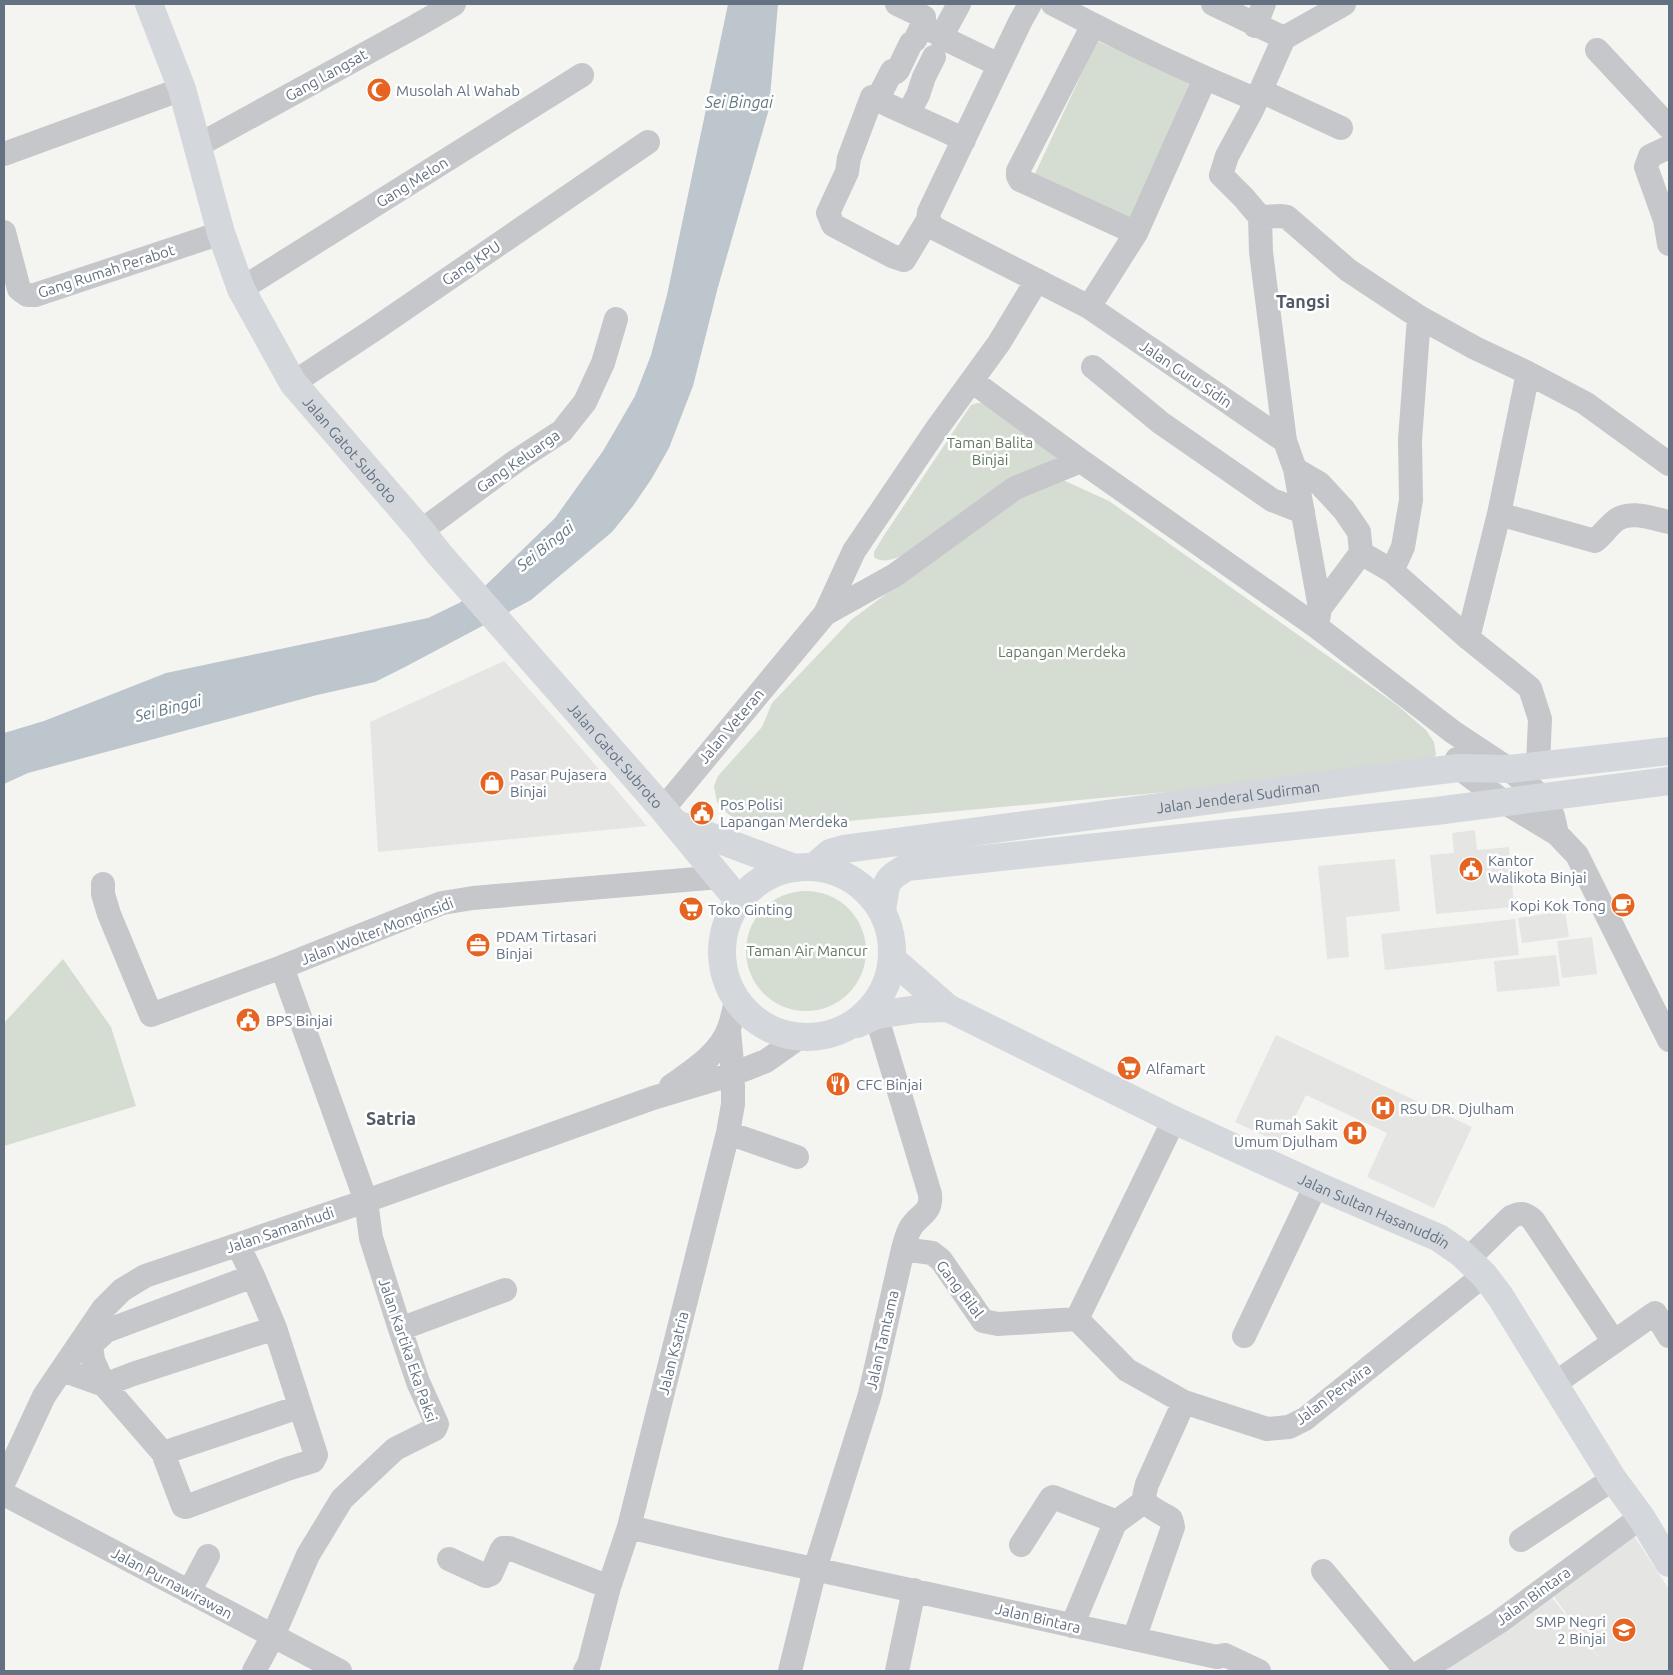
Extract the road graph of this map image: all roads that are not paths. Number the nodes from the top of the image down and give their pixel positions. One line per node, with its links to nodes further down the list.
1 (149, 4): 18 (main road, Jalan Gatot Subroto)
2 (454, 4): 26 (street, Gang Langsat)
3 (897, 4): 13 (street)
4 (958, 4): 13 (street)
5 (1053, 4): 10 (street)
6 (1213, 4): 11 (street)
7 (1264, 4): 11 (street)
8 (1344, 4): 12 (street)
9 (1021, 7): 15 (street)
10 (1093, 25): 17 (street); 33 (street)
11 (1255, 26): 12 (street)
12 (1284, 38): 19 (street)
13 (932, 39): 15 (street); 20 (street); 21 (street)
14 (1598, 50): 22 (street)
15 (999, 65): 24 (street)
16 (582, 75): 36 (street, Gang Melon)
17 (1205, 78): 19 (street); 33 (street)
18 (182, 89): 26 (main road, Jalan Gatot Subroto); 28 (street)
19 (1259, 95): 23 (street); 29 (street)
20 (877, 100): 21 (street); 30 (street)
21 (908, 114): 24 (street)
22 (1669, 127)
23 (1341, 128)
24 (964, 140): 30 (street)
25 (648, 142): 43 (street, Gang KPU)
26 (197, 146): 32 (main road, Jalan Gatot Subroto)
27 (1669, 147): 34 (street)
28 (4, 154)
29 (1260, 217): 38 (street); 44 (street)
30 (928, 220): 35 (street, Jalan Guru Sidin)
31 (4, 232): 32 (street, Gang Rumah Perabot)
32 (221, 233): 36 (main road, Jalan Gatot Subroto)
33 (1136, 233): 37 (street)
34 (1669, 244)
35 (1037, 280): 37 (street, Jalan Guru Sidin); 42 (street)
36 (241, 289): 43 (main road, Jalan Gatot Subroto)
37 (1088, 306): 44 (street, Jalan Guru Sidin)
38 (1419, 317): 41 (street); 53 (street)
39 (616, 319): 51 (street, Gang Keluarga)
40 (1093, 367): 48 (street)
41 (1528, 373): 46 (street); 49 (street)
42 (972, 381): 45 (street); 54 (street)
43 (293, 383): 51 (main road, Jalan Gatot Subroto)
44 (1285, 441): 47 (street)
45 (1081, 461): 54 (street); 55 (street)
46 (1669, 464)
47 (1295, 469): 48 (street); 52 (street)
48 (1303, 512): 55 (street)
49 (1499, 514): 50 (street); 56 (street)
50 (1669, 522)
51 (421, 531): 66 (main road, Jalan Gatot Subroto)
52 (1361, 553): 53 (street); 55 (street)
53 (1392, 570): 56 (street)
54 (825, 614): 66 (street, Jalan Veteran)
55 (1319, 618): 57 (street)
56 (1468, 638): 59 (street)
57 (1454, 732): 60 (street); 61 (street)
58 (1669, 751): 59 (main road, Jalan Jenderal Sudirman)
59 (1538, 765): 61 (main road, Jalan Jenderal Sudirman)
60 (1459, 768): 61 (main road, Jalan Jenderal Sudirman); 63 (main road, Jalan Jenderal Sudirman); 65 (street)
61 (1509, 769): 64 (street)
62 (1669, 781): 64 (main road)
63 (1292, 790): 67 (main road); 69 (main road, Jalan Jenderal Sudirman)
64 (1542, 797): 65 (main road); 68 (street)
65 (1504, 802): 67 (main road); 68 (street)
66 (669, 816): 69 (main road, Jalan Gatot Subroto); 70 (main road, Jalan Gatot Subroto)
67 (1295, 826): 73 (main road)
68 (1557, 834): 82 (street)
69 (805, 867): 72 (main road); 73 (main road)
70 (720, 877): 72 (main road, Jalan Gatot Subroto); 75 (street, Jalan Wolter Monginsidi)
71 (104, 884): 75 (street)
72 (739, 900): 76 (main road)
73 (882, 910): 74 (main road)
74 (892, 960): 77 (main road, Jalan Sultan Hasanuddin); 79 (main road)
75 (282, 967): 89 (street, Jalan Wolter Monginsidi)
76 (736, 1001): 80 (street, Jalan Samanhudi); 81 (main road)
77 (948, 1008): 78 (main road, Jalan Sultan Hasanuddin); 85 (main road, Jalan Sultan Hasanuddin)
78 (876, 1015): 79 (main road, Jalan Sultan Hasanuddin); 91 (street, Jalan Tamtama)
79 (848, 1028): 81 (main road)
80 (729, 1030): 83 (street, Jalan Ksatria); 84 (street, Jalan Samanhudi)
81 (800, 1038): 83 (street, Jalan Samanhudi)
82 (1669, 1040)
83 (733, 1074): 84 (street, Jalan Samanhudi); 86 (street, Jalan Ksatria)
84 (653, 1098): 89 (street, Jalan Samanhudi)
85 (1174, 1120): 88 (main road, Jalan Sultan Hasanuddin); 96 (street)
86 (728, 1133): 87 (street); 115 (street, Jalan Ksatria)
87 (797, 1157)
88 (1316, 1185): 92 (main road, Jalan Sultan Hasanuddin); 100 (street)
89 (366, 1201): 90 (street, Jalan Samanhudi); 99 (street, Jalan Kartika Eka Paksi)
90 (238, 1245): 93 (street); 95 (street, Jalan Samanhudi)
91 (903, 1249): 96 (street, Gang Bilal); 121 (street, Jalan Tamtama)
92 (1476, 1267): 102 (street, Jalan Perwira); 104 (main road, Jalan Sultan Hasanuddin); 106 (street, Jalan Perwira)
93 (254, 1276): 97 (street); 98 (street)
94 (505, 1290): 99 (street)
95 (103, 1309): 97 (street); 103 (street, Jalan Samanhudi)
96 (1077, 1319): 106 (street, Jalan Perwira)
97 (120, 1326): 105 (street)
98 (274, 1328): 105 (street); 107 (street)
99 (400, 1329): 127 (street, Jalan Kartika Eka Paksi)
100 (1244, 1336)
101 (1669, 1336): 102 (street)
102 (1614, 1342): 104 (street)
103 (62, 1370): 105 (street); 110 (street, Jalan Samanhudi)
104 (1554, 1384): 109 (main road, Jalan Sultan Hasanuddin)
105 (104, 1385): 108 (street)
106 (1184, 1402): 112 (street)
107 (300, 1407): 108 (street); 108 (street)
108 (163, 1453)
109 (1613, 1479): 113 (main road, Jalan Sultan Hasanuddin); 116 (street)
110 (4, 1482)
111 (4, 1494): 125 (street, Jalan Purnawirawan)
112 (1145, 1501): 114 (street); 128 (street)
113 (1641, 1517): 120 (main road, Jalan Sultan Hasanuddin); 136 (street, Jalan Bintara)
114 (1115, 1524): 117 (street); 126 (street)
115 (629, 1527): 121 (street, Jalan Bintara); 123 (street, Jalan Ksatria)
116 (1521, 1540)
117 (1022, 1545)
118 (208, 1556): 125 (street)
119 (449, 1559): 123 (street)
120 (1669, 1563)
121 (815, 1569): 124 (street, Jalan Bintara); 132 (street, Jalan Tamtama)
122 (1323, 1571): 135 (street)
123 (609, 1587): 131 (street, Jalan Ksatria)
124 (914, 1590): 126 (street, Jalan Bintara); 133 (street)
125 (189, 1592): 127 (street, Jalan Purnawirawan)
126 (1072, 1626): 128 (street, Jalan Bintara)
127 (273, 1636): 129 (street, Jalan Kartika Eka Paksi); 130 (street, Jalan Purnawirawan)
128 (1134, 1639): 134 (street, Jalan Bintara)
129 (254, 1671)
130 (340, 1671)
131 (585, 1671)
132 (790, 1671)
133 (897, 1671)
134 (1259, 1671)
135 (1406, 1671)
136 (1422, 1671)

